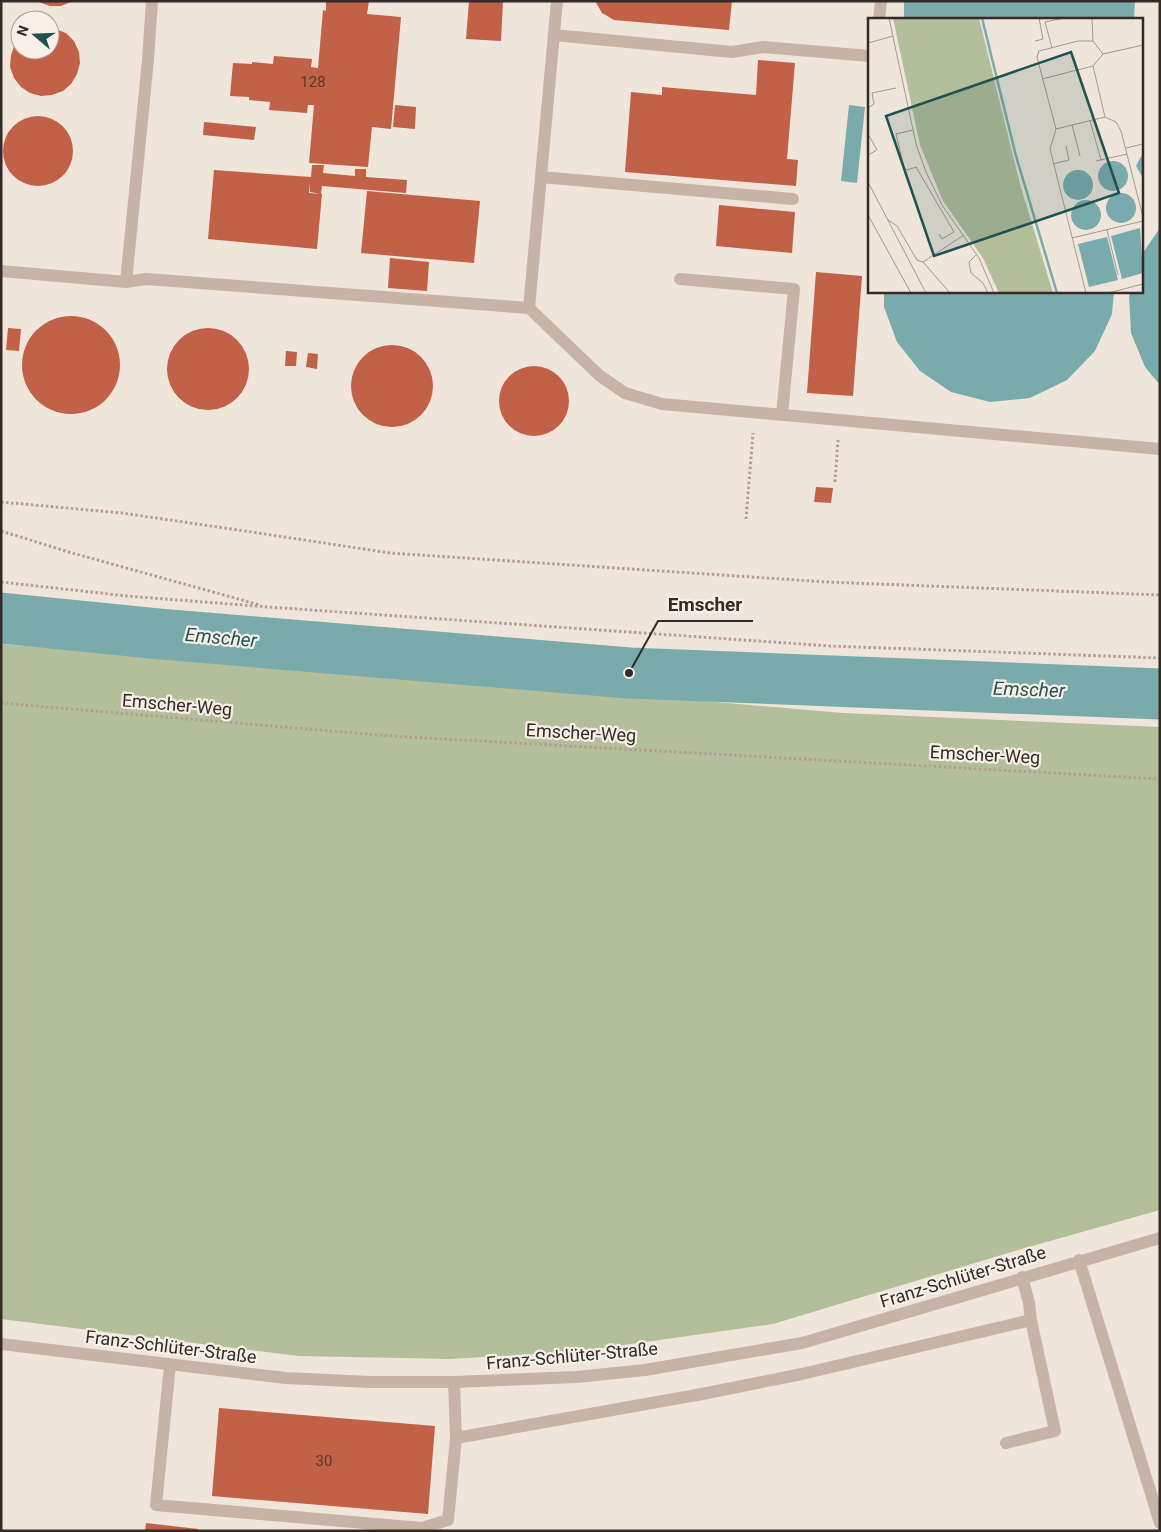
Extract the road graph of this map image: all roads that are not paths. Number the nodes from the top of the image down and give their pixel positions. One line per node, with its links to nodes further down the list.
1 (152, 1): 11 (street)
2 (557, 1): 5 (street)
3 (881, 1): 4 (street)
4 (879, 18)
5 (554, 35): 6 (street); 7 (street)
6 (868, 56)
7 (541, 177): 8 (street); 12 (street)
8 (793, 199)
9 (1, 271): 11 (street)
10 (680, 279): 13 (street)
11 (126, 282): 12 (street)
12 (529, 308): 13 (street)
13 (782, 415): 14 (street)
14 (1160, 449)
15 (1160, 1238): 16 (street, Franz-Schlüter-Straße)
16 (1080, 1260): 17 (street, Franz-Schlüter-Straße); 24 (street)
17 (1022, 1277): 18 (street); 21 (street, Franz-Schlüter-Straße)
18 (1031, 1320): 22 (street); 23 (street)
19 (1, 1344): 20 (street, Franz-Schlüter-Straße)
20 (170, 1364): 21 (street, Franz-Schlüter-Straße); 22 (street)
21 (454, 1382): 22 (street)
22 (456, 1438)
23 (1006, 1443)
24 (1160, 1523)

